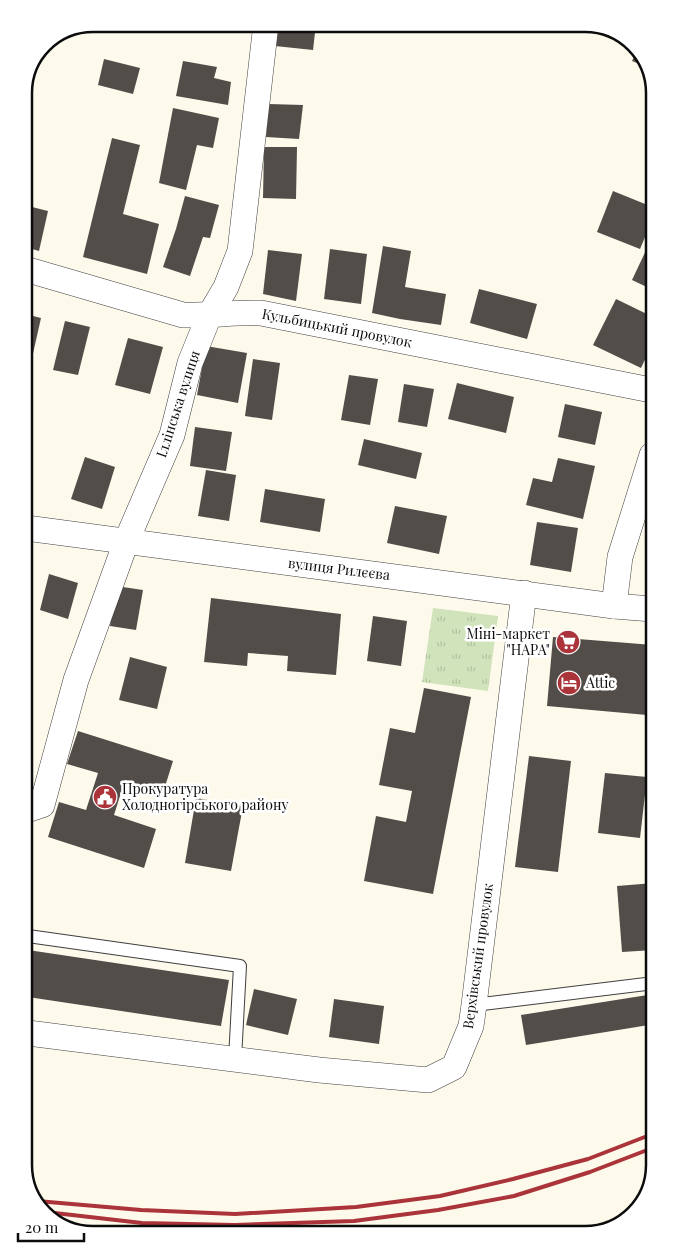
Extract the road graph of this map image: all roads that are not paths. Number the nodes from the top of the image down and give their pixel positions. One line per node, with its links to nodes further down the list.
1 (265, 33): 3 (street, Іллінська вулиця)
2 (33, 271): 3 (street, Кульбицький провулок)
3 (208, 316): 4 (street, Кульбицький провулок); 7 (street, Іллінська вулиця)
4 (646, 389)
5 (646, 474): 9 (street)
6 (33, 529): 7 (street, вулиця Рилєєва)
7 (126, 542): 8 (street, вулиця Рилєєва); 11 (street, Іллінська вулиця)
8 (524, 593): 9 (street, вулиця Рилєєва); 14 (street, Верхівський провулок)
9 (614, 606): 10 (street, вулиця Рилєєва)
10 (646, 608)
11 (35, 808)
12 (32, 937): 16 (lane)
13 (646, 984): 14 (lane)
14 (474, 1005): 16 (street, Верхівський провулок)
15 (32, 1033): 16 (street, Верхівський провулок)
16 (236, 1059)

